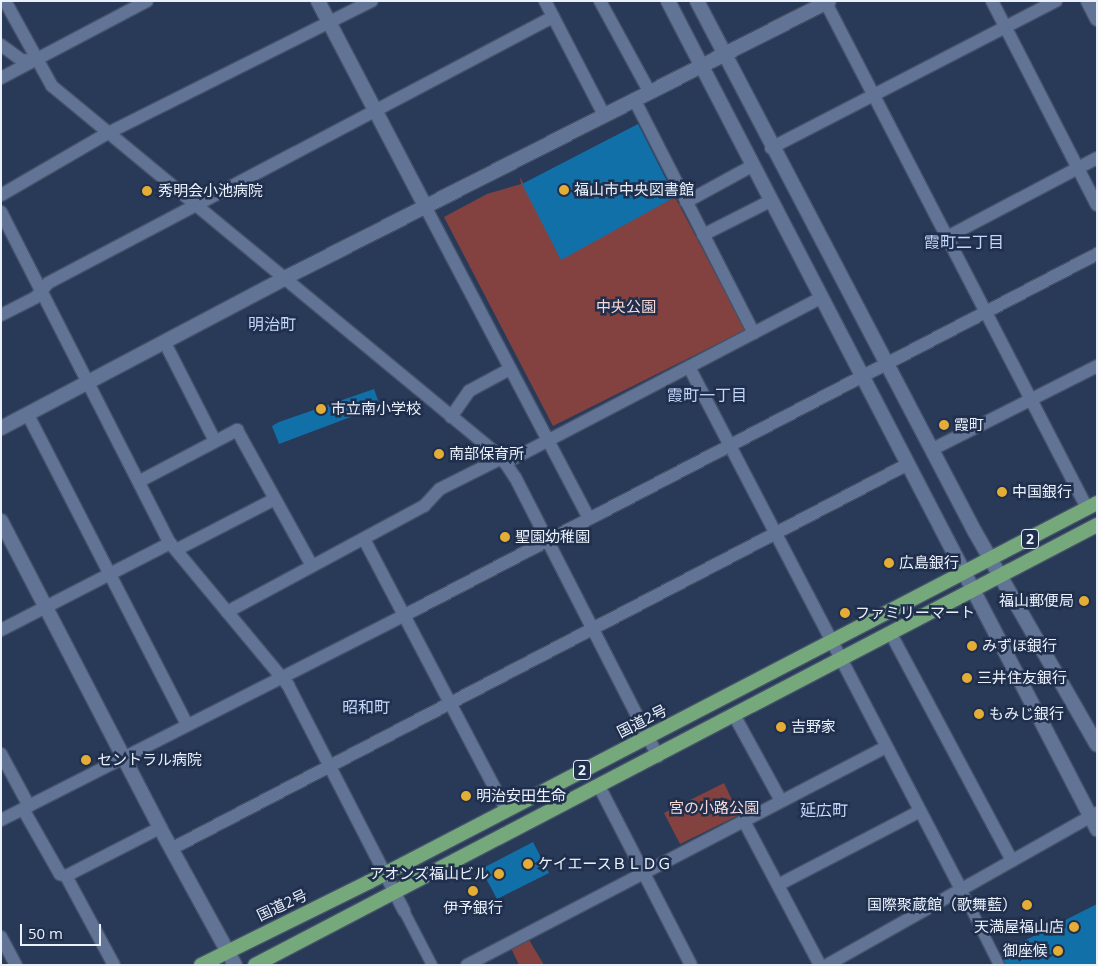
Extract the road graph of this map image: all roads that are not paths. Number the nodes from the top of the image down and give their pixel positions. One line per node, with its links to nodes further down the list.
1 (6, 1): 19 (street)
2 (147, 1): 19 (street)
3 (318, 1): 15 (street)
4 (372, 1): 15 (street)
5 (545, 1): 13 (street)
6 (600, 1): 22 (street)
7 (668, 1): 20 (street)
8 (697, 1): 18 (street)
9 (992, 1): 16 (street)
10 (1056, 1): 16 (street)
11 (1088, 1): 14 (street)
12 (827, 2): 18 (street); 23 (street)
13 (553, 17): 25 (street); 26 (street)
14 (1097, 18)
15 (330, 23): 25 (street); 27 (street)
16 (1004, 26): 23 (street); 31 (street)
17 (1, 45): 19 (street)
18 (724, 53): 20 (street); 28 (street)
19 (36, 62): 21 (street); 27 (street)
20 (700, 65): 22 (street); 30 (street)
21 (1, 78)
22 (650, 91): 24 (street)
23 (876, 94): 28 (street); 40 (street)
24 (634, 99): 26 (street); 34 (street)
25 (376, 110): 35 (street); 37 (street)
26 (604, 115): 37 (street)
27 (108, 133): 32 (street); 35 (street)
28 (771, 148): 49 (street)
29 (1097, 158): 31 (street)
30 (752, 166): 33 (street); 34 (street)
31 (1077, 168): 36 (street); 40 (street)
32 (1, 195)
33 (770, 201): 39 (street); 44 (street)
34 (686, 202): 39 (street)
35 (197, 205): 42 (street); 43 (street)
36 (1097, 205)
37 (426, 208): 42 (street); 52 (street)
38 (1, 212): 43 (street)
39 (703, 234): 47 (street)
40 (949, 236): 45 (street)
41 (1097, 254): 45 (street)
42 (285, 278): 48 (street); 57 (street)
43 (42, 290): 46 (street); 54 (street)
44 (821, 298): 47 (street); 53 (street)
45 (987, 311): 49 (street); 55 (street)
46 (1, 315)
47 (754, 333): 51 (street)
48 (165, 343): 54 (street); 60 (street)
49 (887, 361): 53 (street); 62 (street)
50 (1097, 366): 55 (street)
51 (689, 367): 59 (street); 61 (street)
52 (510, 369): 57 (street); 59 (street)
53 (860, 376): 61 (street); 64 (street)
54 (88, 382): 56 (street); 65 (street)
55 (1031, 400): 62 (street); 67 (street)
56 (28, 415): 58 (street); 77 (street)
57 (451, 417): 63 (street)
58 (1, 428)
59 (548, 440): 63 (street); 68 (street)
60 (215, 441): 65 (street); 66 (street)
61 (728, 445): 68 (street); 71 (street)
62 (933, 450): 75 (street)
63 (503, 461): 72 (street); 73 (street)
64 (908, 464): 71 (street); 78 (street)
65 (140, 481): 74 (street)
66 (275, 499): 74 (street); 76 (street)
67 (1092, 505): 75 (highway, 国道2号 / 2)
68 (588, 517): 73 (street)
69 (1, 521): 81 (street)
70 (1097, 525): 79 (highway, 2)
71 (773, 533): 84 (street); 87 (street)
72 (364, 539): 76 (street); 83 (street)
73 (547, 540): 83 (street); 84 (street)
74 (173, 547): 77 (street); 82 (street)
75 (991, 560): 78 (highway, 国道2号 / 2); 79 (street)
76 (312, 566): 82 (street)
77 (111, 574): 81 (street); 92 (street)
78 (963, 574): 80 (street); 87 (highway, 国道2号 / 2)
79 (1001, 577): 80 (highway, 2); 94 (street)
80 (972, 592): 86 (highway, 2); 106 (street)
81 (45, 607): 85 (street); 98 (street)
82 (227, 612): 89 (street)
83 (403, 616): 89 (street); 90 (street)
84 (593, 629): 90 (street); 93 (street)
85 (1, 630)
86 (891, 634): 88 (highway, 2); 110 (street)
87 (831, 644): 88 (street); 93 (highway, 国道2号 / 2)
88 (840, 660): 91 (highway, 2); 95 (street)
89 (281, 678): 92 (street); 99 (street)
90 (450, 704): 99 (street); 103 (street)
91 (734, 715): 97 (highway, 2); 101 (street)
92 (187, 724): 98 (street)
93 (648, 736): 97 (street); 103 (highway, 国道2号 / 2)
94 (1097, 745)
95 (886, 747): 101 (street); 104 (street)
96 (1, 754): 102 (street)
97 (658, 756): 100 (highway, 2)
98 (124, 757): 102 (street); 108 (street)
99 (328, 767): 109 (street); 112 (street)
100 (599, 786): 111 (street); 116 (highway, 2)
101 (782, 802): 107 (street)
102 (26, 807): 105 (street); 113 (street)
103 (506, 810): 112 (highway, 国道2号 / 2)
104 (920, 811): 114 (street); 115 (street)
105 (1, 820)
106 (1095, 820): 110 (street)
107 (744, 821): 111 (street); 114 (street)
108 (160, 828): 109 (street); 113 (street)
109 (171, 849): 119 (street)
110 (1012, 861): 115 (street)
111 (645, 872): 126 (street); 127 (street)
112 (386, 873): 116 (street); 119 (highway, 国道2号 / 2)
113 (66, 876): 121 (street)
114 (778, 885): 128 (street)
115 (961, 889): 129 (street); 130 (street)
116 (395, 892): 117 (street); 124 (highway, 2)
117 (404, 911): 125 (street)
118 (1, 936): 120 (street)
119 (228, 952): 122 (highway, 国道2号 / 2); 123 (street)
120 (16, 965)
121 (114, 965)
122 (201, 965)
123 (235, 965)
124 (255, 965)
125 (432, 965)
126 (467, 965)
127 (691, 965)
128 (820, 965)
129 (827, 965)
130 (999, 965)

